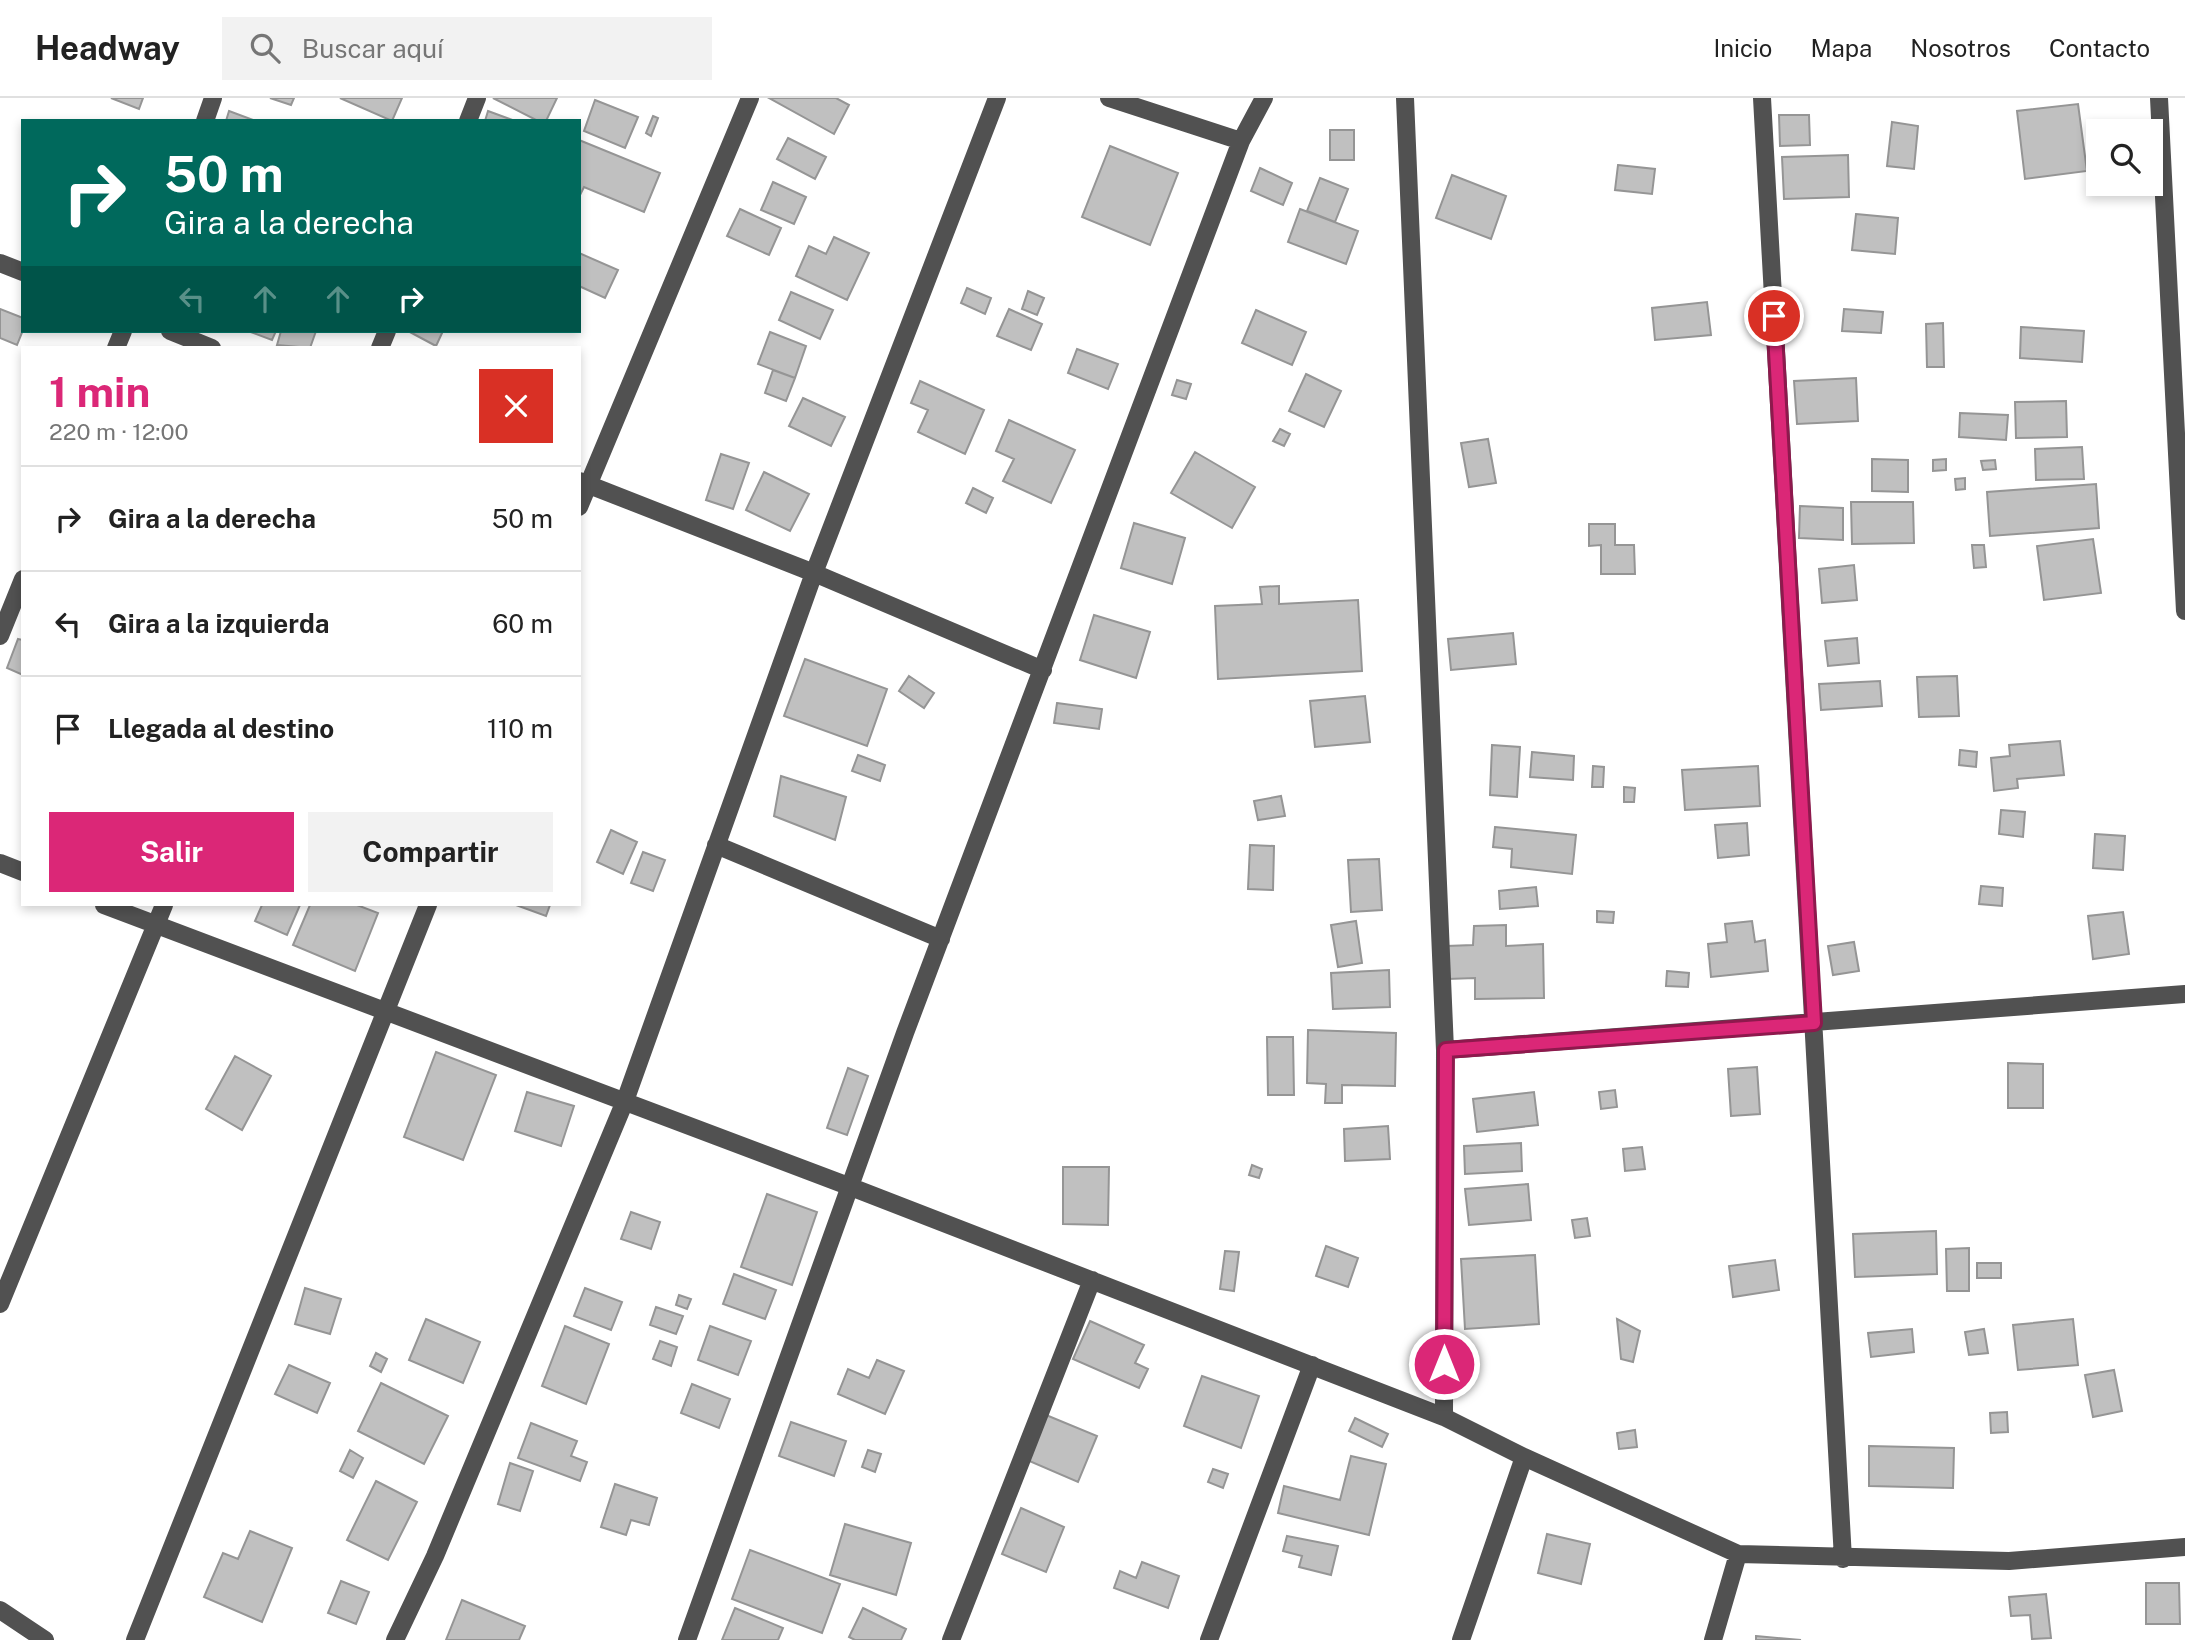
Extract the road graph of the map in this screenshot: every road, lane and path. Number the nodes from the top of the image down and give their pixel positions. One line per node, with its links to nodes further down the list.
1 (214, 98): 10 (street)
2 (477, 98): 11 (street)
3 (750, 98): 17 (street)
4 (997, 98): 18 (street)
5 (1109, 98): 12 (street)
6 (1264, 98): 12 (street)
7 (1405, 98): 34 (street)
8 (1762, 98): 33 (street)
9 (2159, 98): 20 (street)
10 (206, 119)
11 (469, 119)
12 (1241, 141): 22 (street)
13 (0, 263): 14 (street)
14 (21, 271)
15 (175, 333): 16 (street)
16 (207, 346)
17 (584, 482): 18 (street)
18 (814, 573): 22 (street); 23 (street)
19 (21, 584): 21 (street)
20 (2185, 611)
21 (0, 635)
22 (1043, 670): 30 (street)
23 (716, 845): 30 (street); 35 (street)
24 (0, 863): 25 (street)
25 (21, 871)
26 (107, 906): 29 (street)
27 (164, 906): 29 (street)
28 (428, 906): 32 (street)
29 (156, 925): 32 (street); 38 (street)
30 (941, 939): 36 (street)
31 (2185, 994): 33 (street)
32 (386, 1014): 35 (street); 47 (street)
33 (1814, 1023): 34 (street); 44 (street)
34 (1446, 1050): 40 (street)
35 (625, 1101): 36 (street); 48 (street)
36 (851, 1186): 37 (street); 49 (street)
37 (1092, 1280): 39 (street); 50 (street)
38 (0, 1304)
39 (1312, 1365): 40 (street); 51 (street)
40 (1444, 1417): 41 (street)
41 (1524, 1457): 43 (street); 52 (street)
42 (2185, 1547): 44 (street)
43 (1738, 1554): 44 (street); 53 (street)
44 (1843, 1559)
45 (0, 1610): 46 (street)
46 (46, 1640)
47 (135, 1640)
48 (395, 1640)
49 (687, 1640)
50 (951, 1640)
51 (1209, 1640)
52 (1461, 1640)
53 (1713, 1640)

